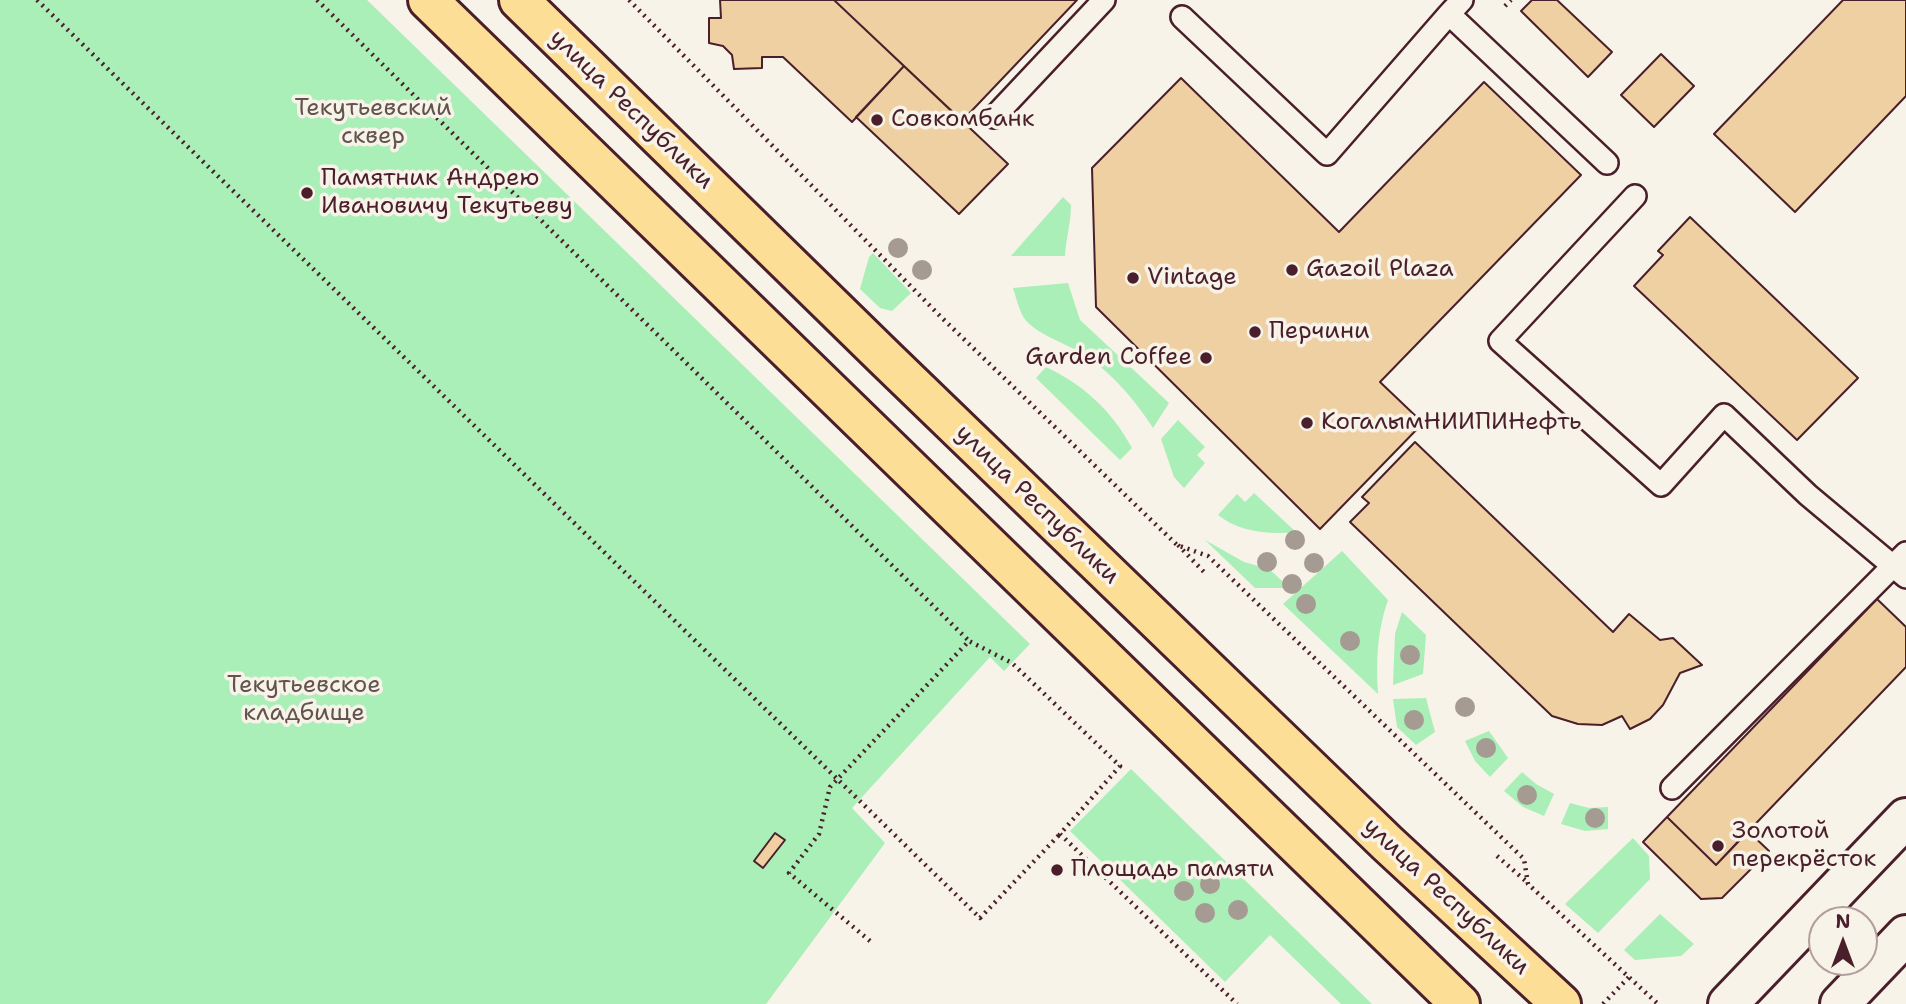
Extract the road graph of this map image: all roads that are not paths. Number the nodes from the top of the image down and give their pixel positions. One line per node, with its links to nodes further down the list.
1 (428, 0): 13 (main road)
2 (519, 0): 14 (main road, улица Республики)
3 (1104, 0): 6 (lane)
4 (1455, 7): 5 (lane); 7 (lane)
5 (1182, 17)
6 (995, 117)
7 (1607, 163)
8 (1635, 196): 9 (lane)
9 (1902, 565): 10 (lane)
10 (1672, 788)
11 (1906, 818): 15 (main road)
12 (1906, 935): 16 (main road)
13 (1460, 1004)
14 (1561, 1004)
15 (1728, 1004)
16 (1840, 1004)

